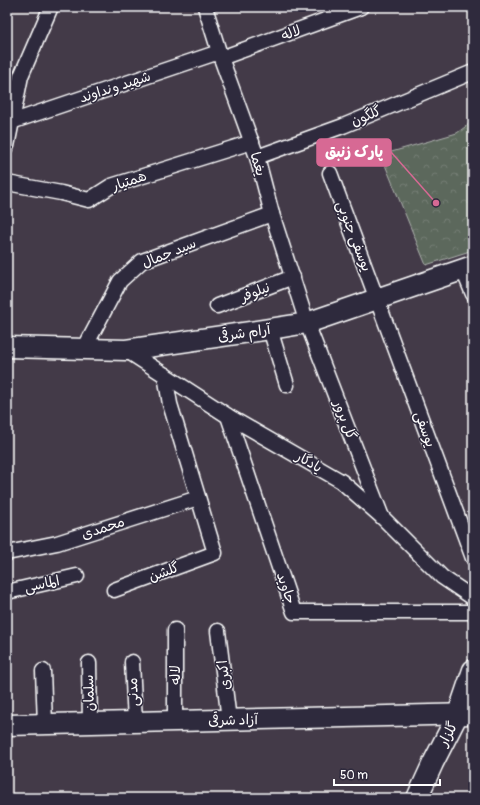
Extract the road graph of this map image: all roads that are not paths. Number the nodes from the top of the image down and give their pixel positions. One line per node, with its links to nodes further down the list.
1 (205, 7): 4 (street, یغما)
2 (360, 7): 4 (street, لاله)
3 (50, 8): 6 (street)
4 (220, 55): 6 (street, شهید ونداوند); 7 (street, یغما)
5 (473, 72): 9 (street, گلگون)
6 (11, 122): 8 (street)
7 (252, 142): 9 (street, یغما); 11 (street, همتیار)
8 (7, 146)
9 (257, 157): 12 (street, یغما)
10 (330, 173): 16 (street, یوسفی جنوبی)
11 (7, 183)
12 (272, 214): 14 (street, یغما); 21 (street, سید جمال)
13 (468, 268): 15 (street); 16 (street, آرام شرقی)
14 (293, 277): 17 (street, نیلوفر); 18 (street, یغما)
15 (473, 294)
16 (378, 299): 18 (street, آرام شرقی); 29 (street, یوسفی)
17 (217, 306)
18 (307, 323): 19 (street, آرام شرقی); 27 (street, گل پرور)
19 (270, 329): 22 (street, آرام شرقی); 24 (street)
20 (7, 347): 21 (street, آرام شرقی)
21 (84, 349): 22 (street, آرام شرقی)
22 (126, 350): 23 (street, یادگار)
23 (164, 375): 25 (street, یادگار); 26 (street)
24 (287, 385)
25 (228, 416): 27 (street, یادگار); 34 (street, جاوید)
26 (198, 498): 28 (street, محمدی); 31 (street, گلشن)
27 (382, 517): 33 (street, یادگار)
28 (7, 553)
29 (473, 558)
30 (77, 576): 32 (street, الماسی)
31 (114, 590)
32 (7, 592)
33 (473, 598)
34 (473, 612)
35 (175, 630): 43 (street, لاله)
36 (218, 631): 42 (street, اکبری)
37 (132, 662): 44 (street, مدنی)
38 (88, 663): 45 (street, سلمان)
39 (473, 670): 41 (street, گلزار)
40 (43, 671): 46 (street)
41 (466, 714): 42 (street, آزاد شرقی); 48 (street, گلزار)
42 (229, 720): 43 (street, آزاد شرقی)
43 (175, 721): 44 (street, آزاد شرقی)
44 (135, 722): 45 (street, آزاد شرقی)
45 (90, 723): 46 (street, آزاد شرقی)
46 (45, 724): 47 (street, آزاد شرقی)
47 (7, 725)
48 (417, 798)

